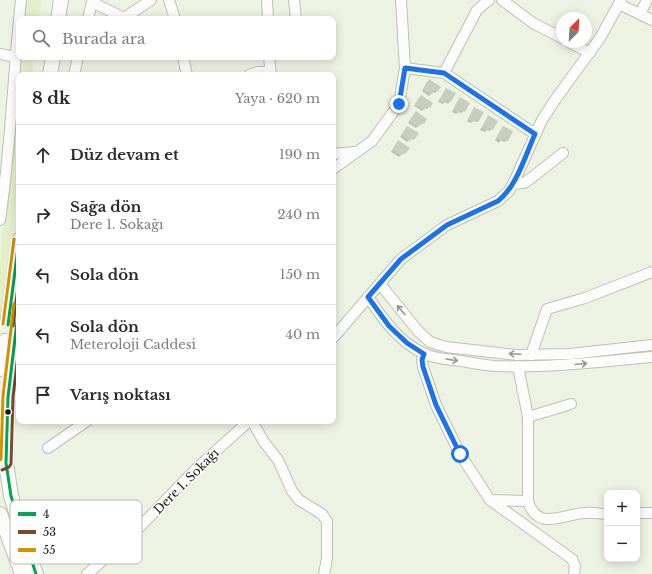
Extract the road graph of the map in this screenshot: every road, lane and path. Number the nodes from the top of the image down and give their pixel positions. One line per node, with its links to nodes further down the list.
1 (21, 0): 14 (street)
2 (51, 0): 15 (highway)
3 (61, 0): 16 (highway)
4 (151, 0): 19 (street)
5 (169, 0): 20 (street)
6 (267, 0): 21 (street)
7 (294, 0): 22 (street)
8 (401, 0): 35 (street)
9 (489, 0): 41 (street)
10 (502, 0): 24 (street)
11 (647, 0): 13 (street)
12 (620, 2): 13 (street); 27 (street)
13 (640, 14): 23 (street)
14 (19, 16)
15 (49, 16)
16 (58, 16)
17 (89, 16): 18 (street)
18 (120, 16)
19 (127, 16)
20 (174, 16)
21 (268, 16)
22 (296, 16)
23 (652, 20)
24 (556, 35)
25 (16, 48): 29 (street)
26 (580, 48): 27 (street)
27 (590, 53): 42 (street)
28 (0, 54): 29 (street)
29 (15, 57): 48 (street)
30 (44, 60): 36 (highway)
31 (52, 60): 37 (highway)
32 (77, 60): 38 (street)
33 (184, 60): 39 (street)
34 (269, 60): 40 (street)
35 (405, 68): 41 (street); 43 (street)
36 (42, 72)
37 (50, 72)
38 (75, 72)
39 (186, 72)
40 (270, 72)
41 (444, 73): 42 (street)
42 (535, 134): 47 (street)
43 (356, 152): 45 (street); 46 (street)
44 (563, 153): 47 (street)
45 (336, 154)
46 (336, 167)
47 (513, 184): 52 (street)
48 (2, 185): 49 (street)
49 (0, 220)
50 (16, 262): 61 (highway)
51 (652, 272): 58 (street)
52 (380, 284): 53 (street); 58 (street, one-way to 52)
53 (368, 297): 54 (street); 57 (street)
54 (336, 334)
55 (16, 341): 67 (highway)
56 (652, 346): 58 (street)
57 (424, 354): 60 (street, one-way to 60); 71 (street)
58 (531, 355)
59 (652, 357): 60 (street, one-way to 59)
60 (518, 366): 63 (street)
61 (0, 369)
62 (571, 404): 63 (street)
63 (528, 417): 72 (street)
64 (84, 424): 68 (street)
65 (244, 424): 77 (street, Dere 1. Sokağı)
66 (248, 424): 85 (street)
67 (3, 444): 69 (highway)
68 (48, 448)
69 (3, 464): 70 (highway)
70 (12, 500)
71 (490, 500): 72 (street); 86 (street)
72 (528, 501): 76 (street)
73 (640, 513): 74 (street)
74 (652, 513)
75 (0, 514): 78 (highway)
76 (604, 514)
77 (142, 525)
78 (10, 541)
79 (18, 564): 82 (highway)
80 (32, 564): 83 (highway)
81 (99, 564): 84 (street, Dere 1. Sokağı)
82 (22, 574)
83 (36, 574)
84 (88, 574)
85 (324, 574)
86 (574, 574)

